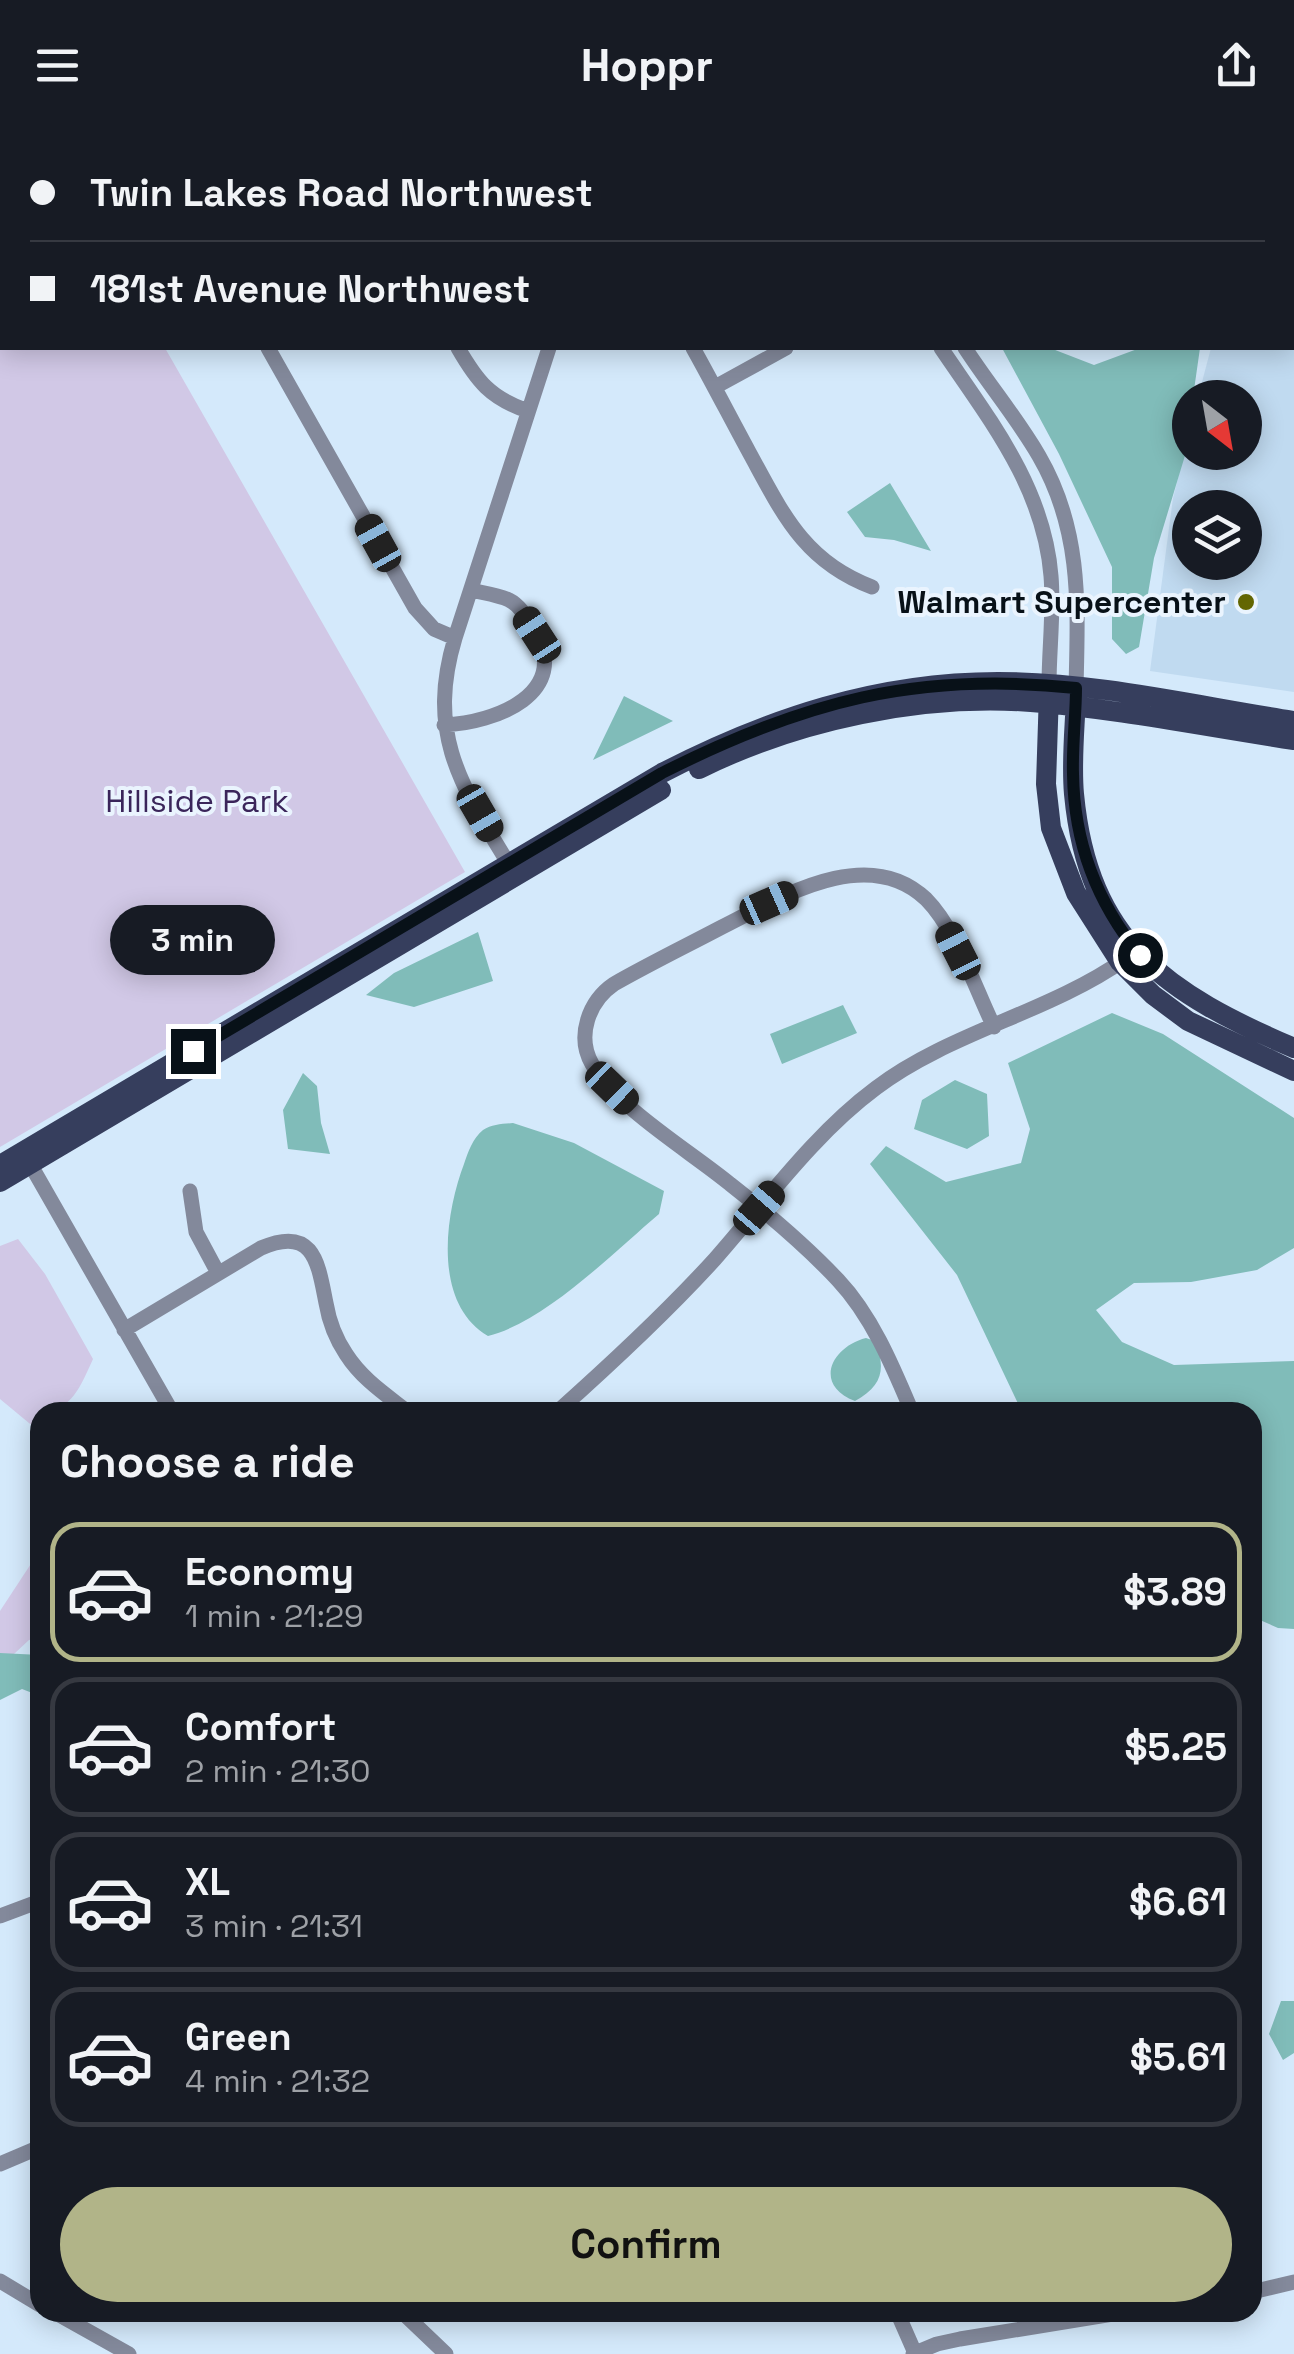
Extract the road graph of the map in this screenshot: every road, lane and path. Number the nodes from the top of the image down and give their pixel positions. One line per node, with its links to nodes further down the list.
1 (269, 350): 12 (street)
2 (459, 350): 9 (street)
3 (548, 350): 9 (street)
4 (694, 350): 8 (street)
5 (782, 350): 8 (street)
6 (942, 350): 13 (street)
7 (967, 350): 14 (street)
8 (715, 387): 10 (street)
9 (528, 410): 11 (street)
10 (872, 587)
11 (472, 590): 12 (street); 16 (street)
12 (455, 638): 16 (street)
13 (1048, 694): 14 (main road); 18 (main road); 19 (main road)
14 (1076, 697): 15 (main road); 17 (main road); 19 (main road)
15 (1294, 721)
16 (444, 725): 18 (street)
17 (1294, 740)
18 (512, 870): 23 (main road)
19 (1128, 956): 20 (street); 21 (main road); 22 (main road)
20 (994, 1026): 27 (street); 27 (street)
21 (1294, 1048)
22 (1294, 1071)
23 (27, 1158): 24 (main road); 25 (main road); 29 (street)
24 (0, 1165)
25 (0, 1182)
26 (190, 1191): 28 (street)
27 (759, 1208): 32 (street); 33 (street)
28 (218, 1274): 29 (street); 31 (street)
29 (124, 1330): 30 (street)
30 (166, 1402)
31 (395, 1402)
32 (568, 1402)
33 (907, 1402)
34 (30, 1905): 35 (street)
35 (0, 1916)
36 (30, 2152): 37 (street)
37 (0, 2164)
38 (0, 2280): 41 (street)
39 (1294, 2282): 40 (street)
40 (1262, 2290)
41 (30, 2299)
42 (72, 2322): 46 (street)
43 (412, 2322): 47 (street)
44 (901, 2322): 48 (street)
45 (1064, 2322): 48 (street)
46 (129, 2354)
47 (446, 2354)
48 (914, 2354)

